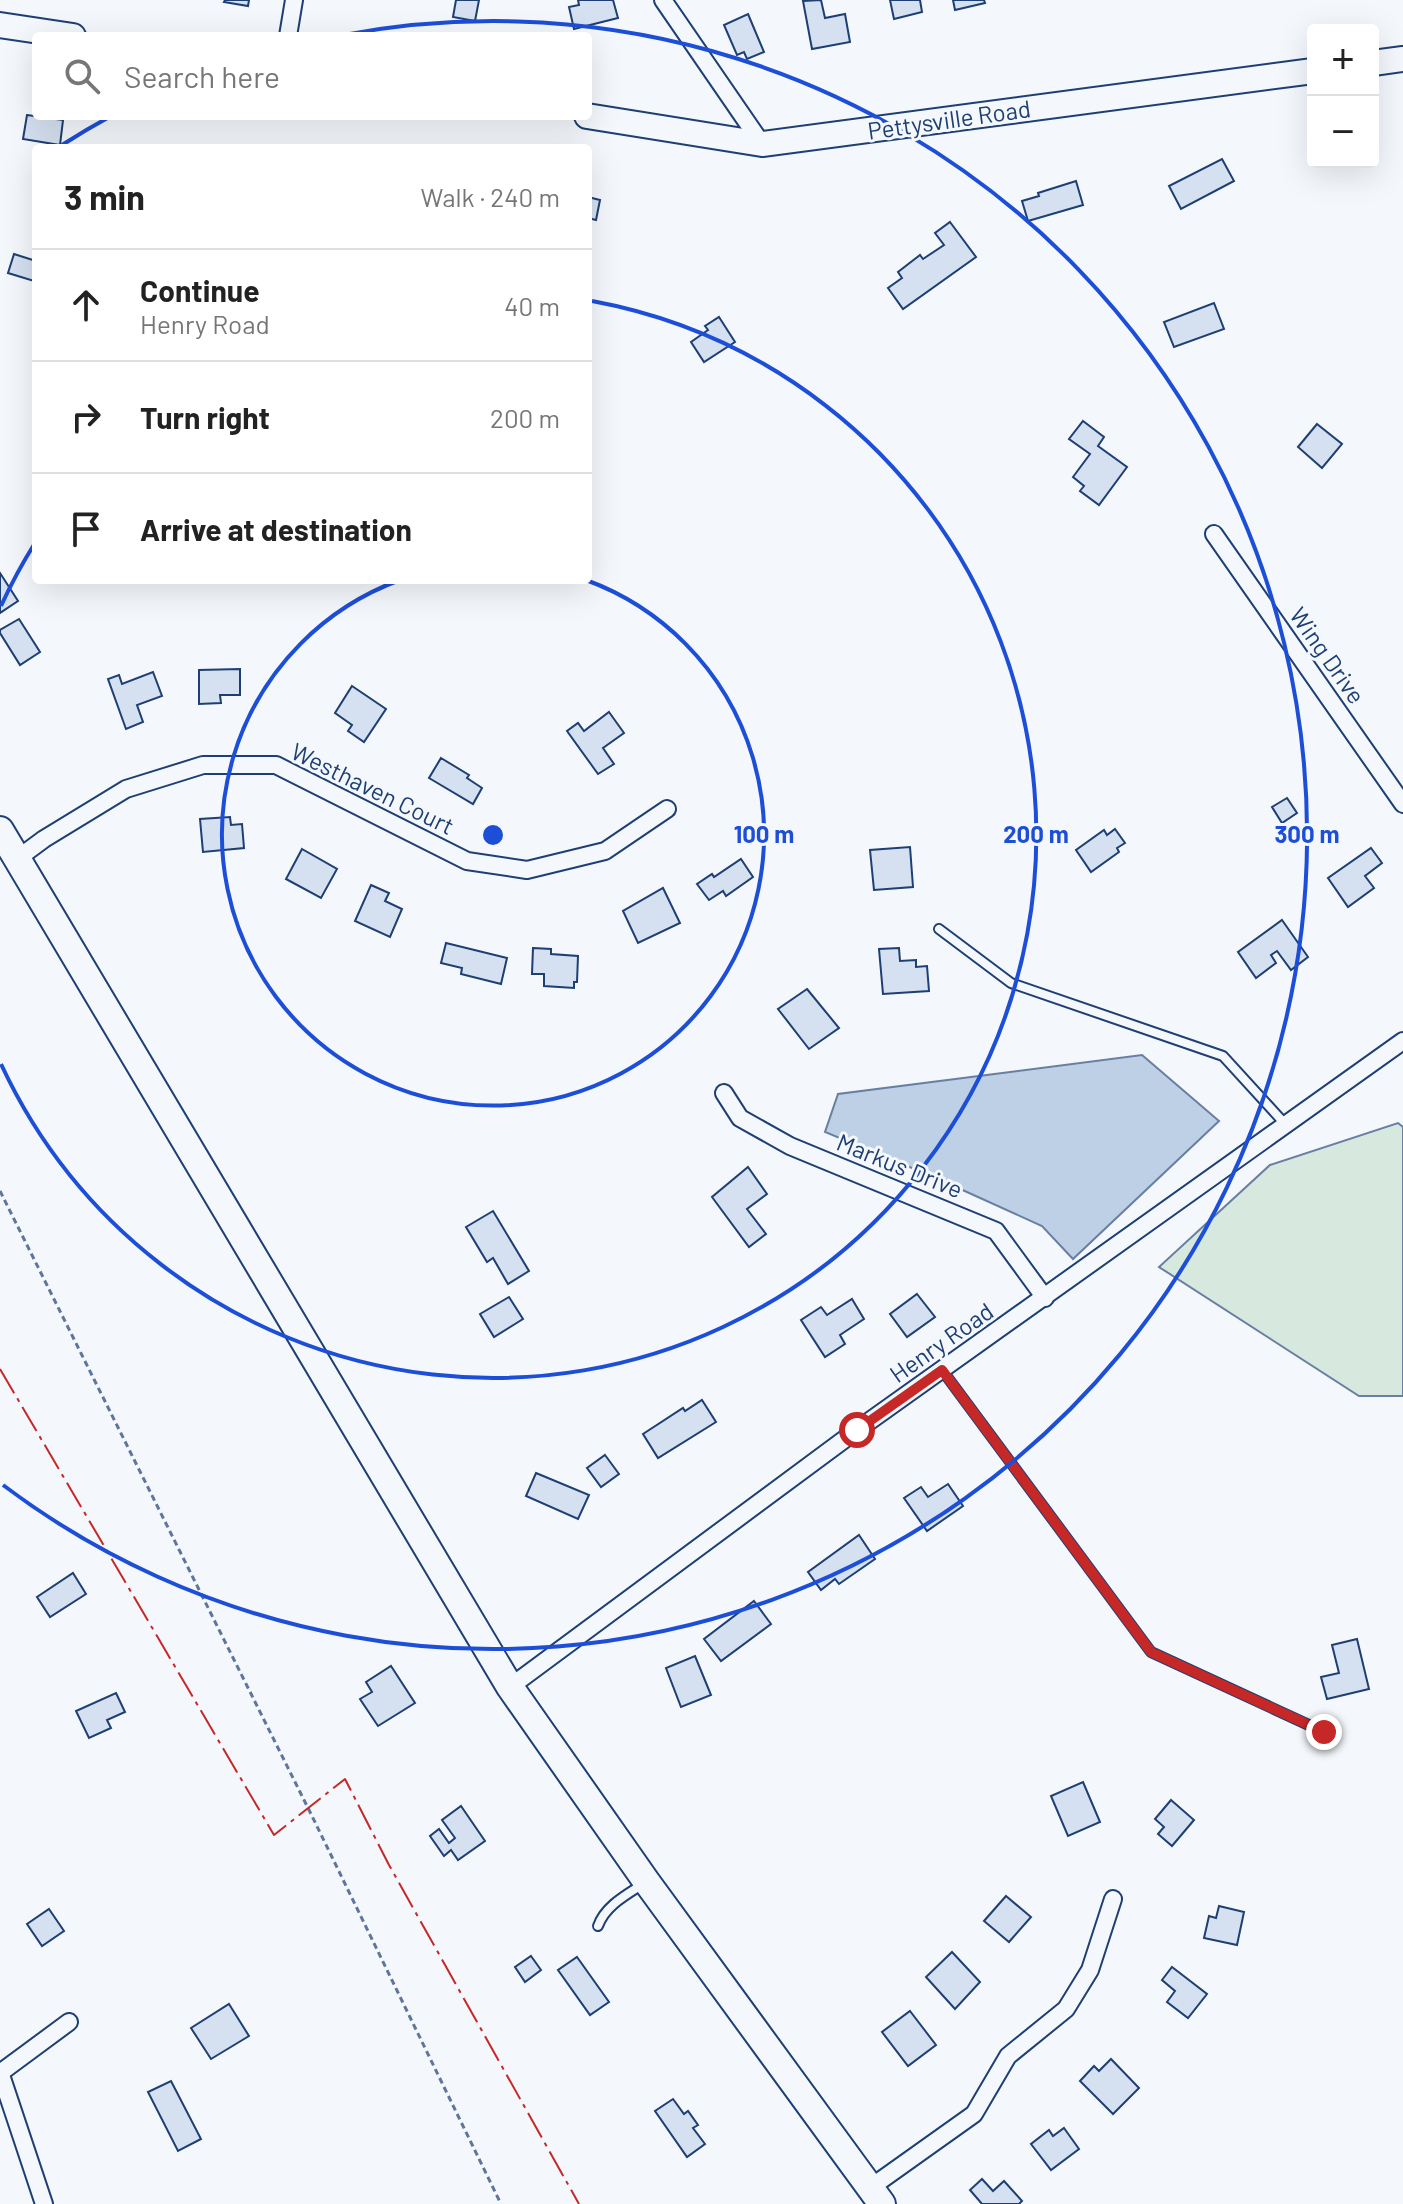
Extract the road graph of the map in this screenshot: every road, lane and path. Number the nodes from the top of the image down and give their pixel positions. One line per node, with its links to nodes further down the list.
1 (294, 0): 5 (street)
2 (663, 0): 10 (street)
3 (0, 25): 4 (main road)
4 (46, 32)
5 (289, 32)
6 (1403, 59): 7 (main road)
7 (1379, 62)
8 (1307, 72): 10 (main road, Pettysville Road)
9 (592, 117): 10 (main road, Pettysville Road)
10 (762, 144)
11 (1214, 534): 12 (street, Wing Drive)
12 (1403, 804)
13 (667, 809): 15 (street, Westhaven Court)
14 (0, 830): 15 (main road)
15 (17, 859): 23 (main road)
16 (939, 929): 19 (lane)
17 (1403, 1041): 19 (street, Henry Road)
18 (724, 1093): 21 (street, Markus Drive)
19 (1286, 1126): 21 (street, Henry Road)
20 (0, 1191): 32 (path)
21 (1045, 1298): 22 (street, Henry Road)
22 (942, 1370): 23 (street, Henry Road); 24 (lane)
23 (510, 1687): 25 (main road)
24 (1324, 1732)
25 (646, 1881): 27 (lane); 30 (main road)
26 (1113, 1899): 30 (street)
27 (598, 1926)
28 (69, 2022): 29 (street)
29 (0, 2072): 31 (street)
30 (872, 2196)
31 (44, 2204)
32 (501, 2204)

